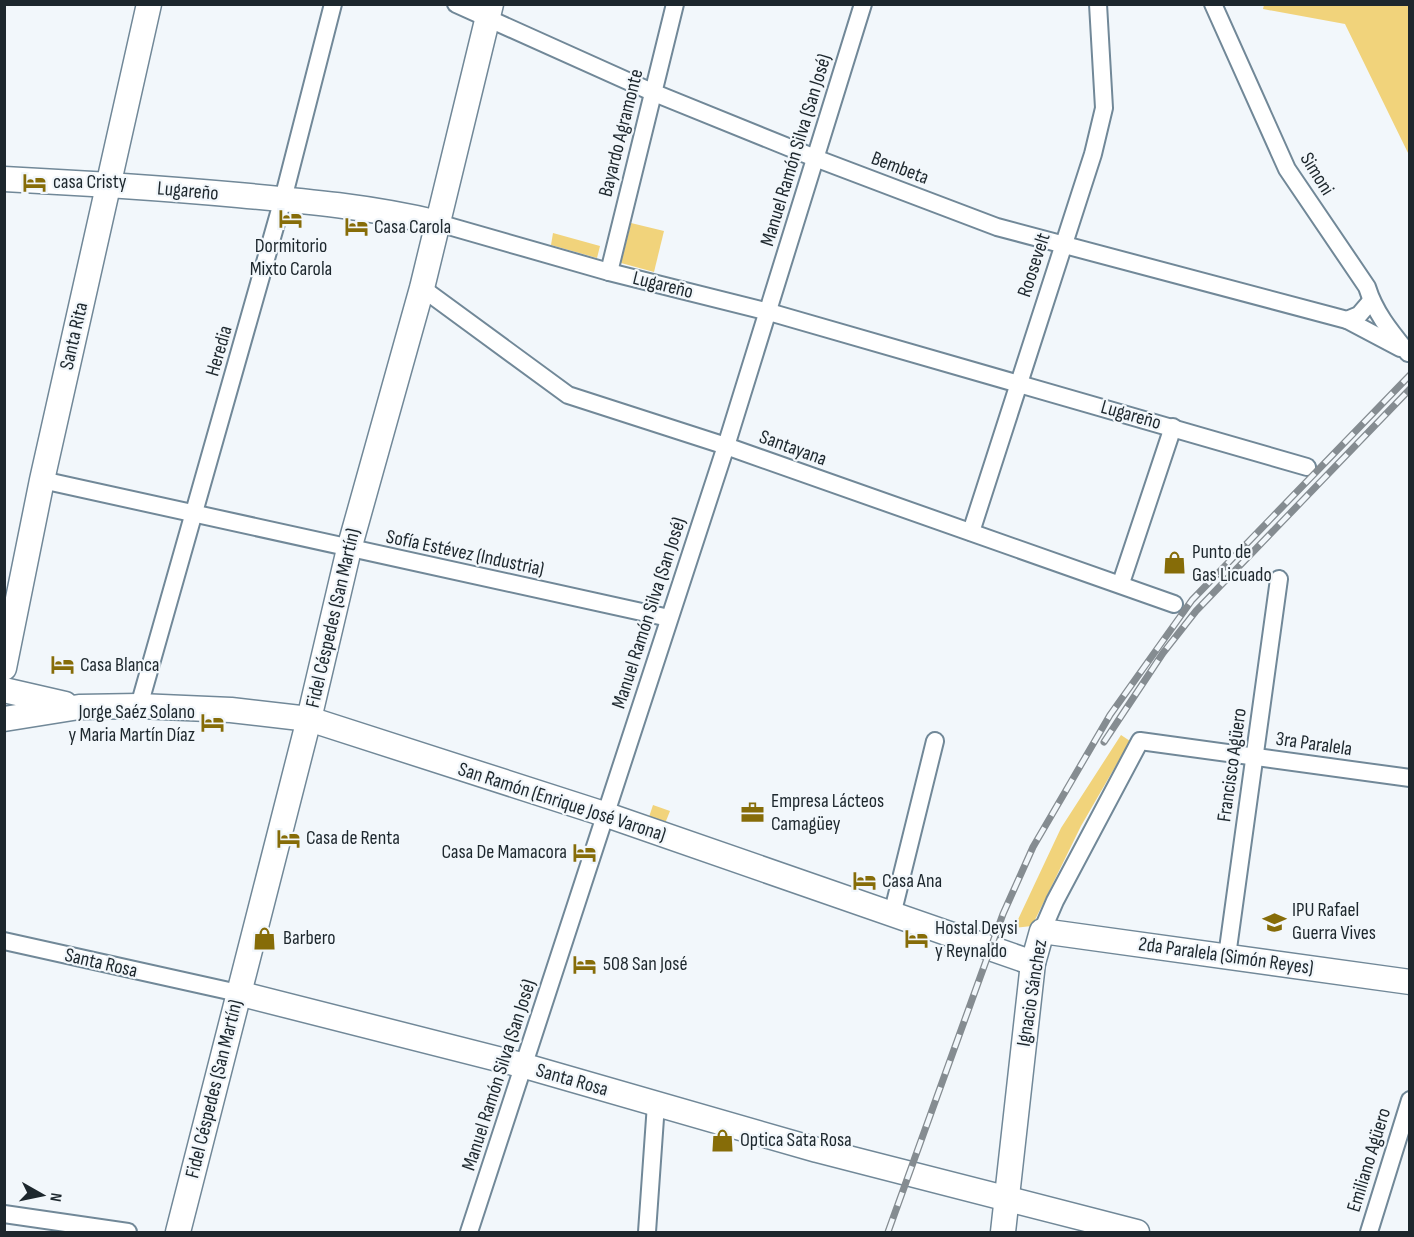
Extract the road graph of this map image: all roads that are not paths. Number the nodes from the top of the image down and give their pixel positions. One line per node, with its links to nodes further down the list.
1 (149, 4): 12 (street, Santa Rita)
2 (333, 4): 13 (street, Heredia)
3 (456, 4): 8 (street, Bembeta)
4 (675, 4): 9 (street, Bayardo Agramonte)
5 (863, 4): 10 (street, Manuel Ramón Silva (San José))
6 (1098, 4): 15 (street, Roosevelt)
7 (1213, 4): 18 (street, Simoni)
8 (489, 12): 9 (street, Bembeta); 14 (street, Fidel Céspedes (San Martín))
9 (652, 92): 10 (street, Bembeta); 16 (street, Bayardo Agramonte)
10 (815, 158): 15 (street, Bembeta); 19 (street, Manuel Ramón Silva (San José))
11 (4, 179): 12 (street, Lugareño)
12 (108, 184): 13 (street, Lugareño); 26 (street, Santa Rita)
13 (283, 199): 14 (street, Lugareño); 27 (street, Heredia)
14 (438, 223): 16 (street, Lugareño); 17 (street, Fidel Céspedes (San Martín))
15 (1062, 246): 20 (street, Bembeta); 22 (street, Roosevelt)
16 (609, 272): 19 (street, Lugareño)
17 (422, 288): 24 (street, Santayana); 29 (street, Fidel Céspedes (San Martín))
18 (1371, 301): 20 (street); 21 (street, Simoni)
19 (769, 312): 22 (street, Lugareño); 24 (street, Manuel Ramón Silva (San José))
20 (1347, 320): 21 (street, Bembeta)
21 (1408, 352)
22 (1019, 383): 23 (street, Lugareño); 28 (street, Roosevelt)
23 (1173, 427): 25 (street, Lugareño); 31 (street)
24 (726, 446): 28 (street, Santayana); 33 (street, Manuel Ramón Silva (San José))
25 (1307, 467)
26 (42, 480): 27 (street, Sofía Estévez (Industria)); 34 (street, Santa Rita)
27 (196, 512): 29 (street, Sofía Estévez (Industria)); 36 (street, Heredia)
28 (970, 532): 31 (street, Santayana)
29 (349, 549): 33 (street, Sofía Estévez (Industria)); 39 (street, Fidel Céspedes (San Martín))
30 (1278, 579): 42 (street, Francisco Agüero)
31 (1122, 583): 32 (street, Santayana)
32 (1174, 604)
33 (669, 618): 44 (street, Manuel Ramón Silva (San José))
34 (4, 668)
35 (4, 690): 37 (street)
36 (139, 706): 37 (street, San Ramón (Enrique José Varona)); 39 (street, San Ramón (Enrique José Varona))
37 (79, 707): 38 (street)
38 (4, 719)
39 (309, 719): 44 (street, San Ramón (Enrique José Varona)); 51 (street, Fidel Céspedes (San Martín))
40 (935, 741): 45 (street)
41 (1140, 741): 42 (street, 3ra Paralela); 46 (street, Ignacio Sánchez)
42 (1255, 757): 43 (street, 3ra Paralela); 48 (street, Francisco Agüero)
43 (1410, 778)
44 (604, 814): 45 (street, San Ramón (Enrique José Varona)); 52 (street, Manuel Ramón Silva (San José))
45 (892, 915): 49 (street, San Ramón (Enrique José Varona))
46 (1042, 931): 48 (street, 2da Paralela (Simón Reyes)); 49 (street, Ignacio Sánchez)
47 (4, 941): 51 (street, Santa Rosa)
48 (1227, 956): 50 (street, 2da Paralela (Simón Reyes))
49 (1033, 963): 55 (street, Ignacio Sánchez)
50 (1410, 982)
51 (238, 993): 52 (street, Santa Rosa); 58 (street, Fidel Céspedes (San Martín))
52 (525, 1066): 54 (street, Santa Rosa); 59 (street, Manuel Ramón Silva (San José))
53 (1410, 1100): 63 (street, Emiliano Agüero)
54 (656, 1104): 55 (street, Santa Rosa); 60 (street)
55 (1006, 1199): 61 (street, Ignacio Sánchez); 62 (street, Santa Rosa)
56 (4, 1214): 57 (street)
57 (128, 1233)
58 (178, 1233)
59 (469, 1233)
60 (647, 1233)
61 (1003, 1233)
62 (1137, 1233)
63 (1368, 1233)

